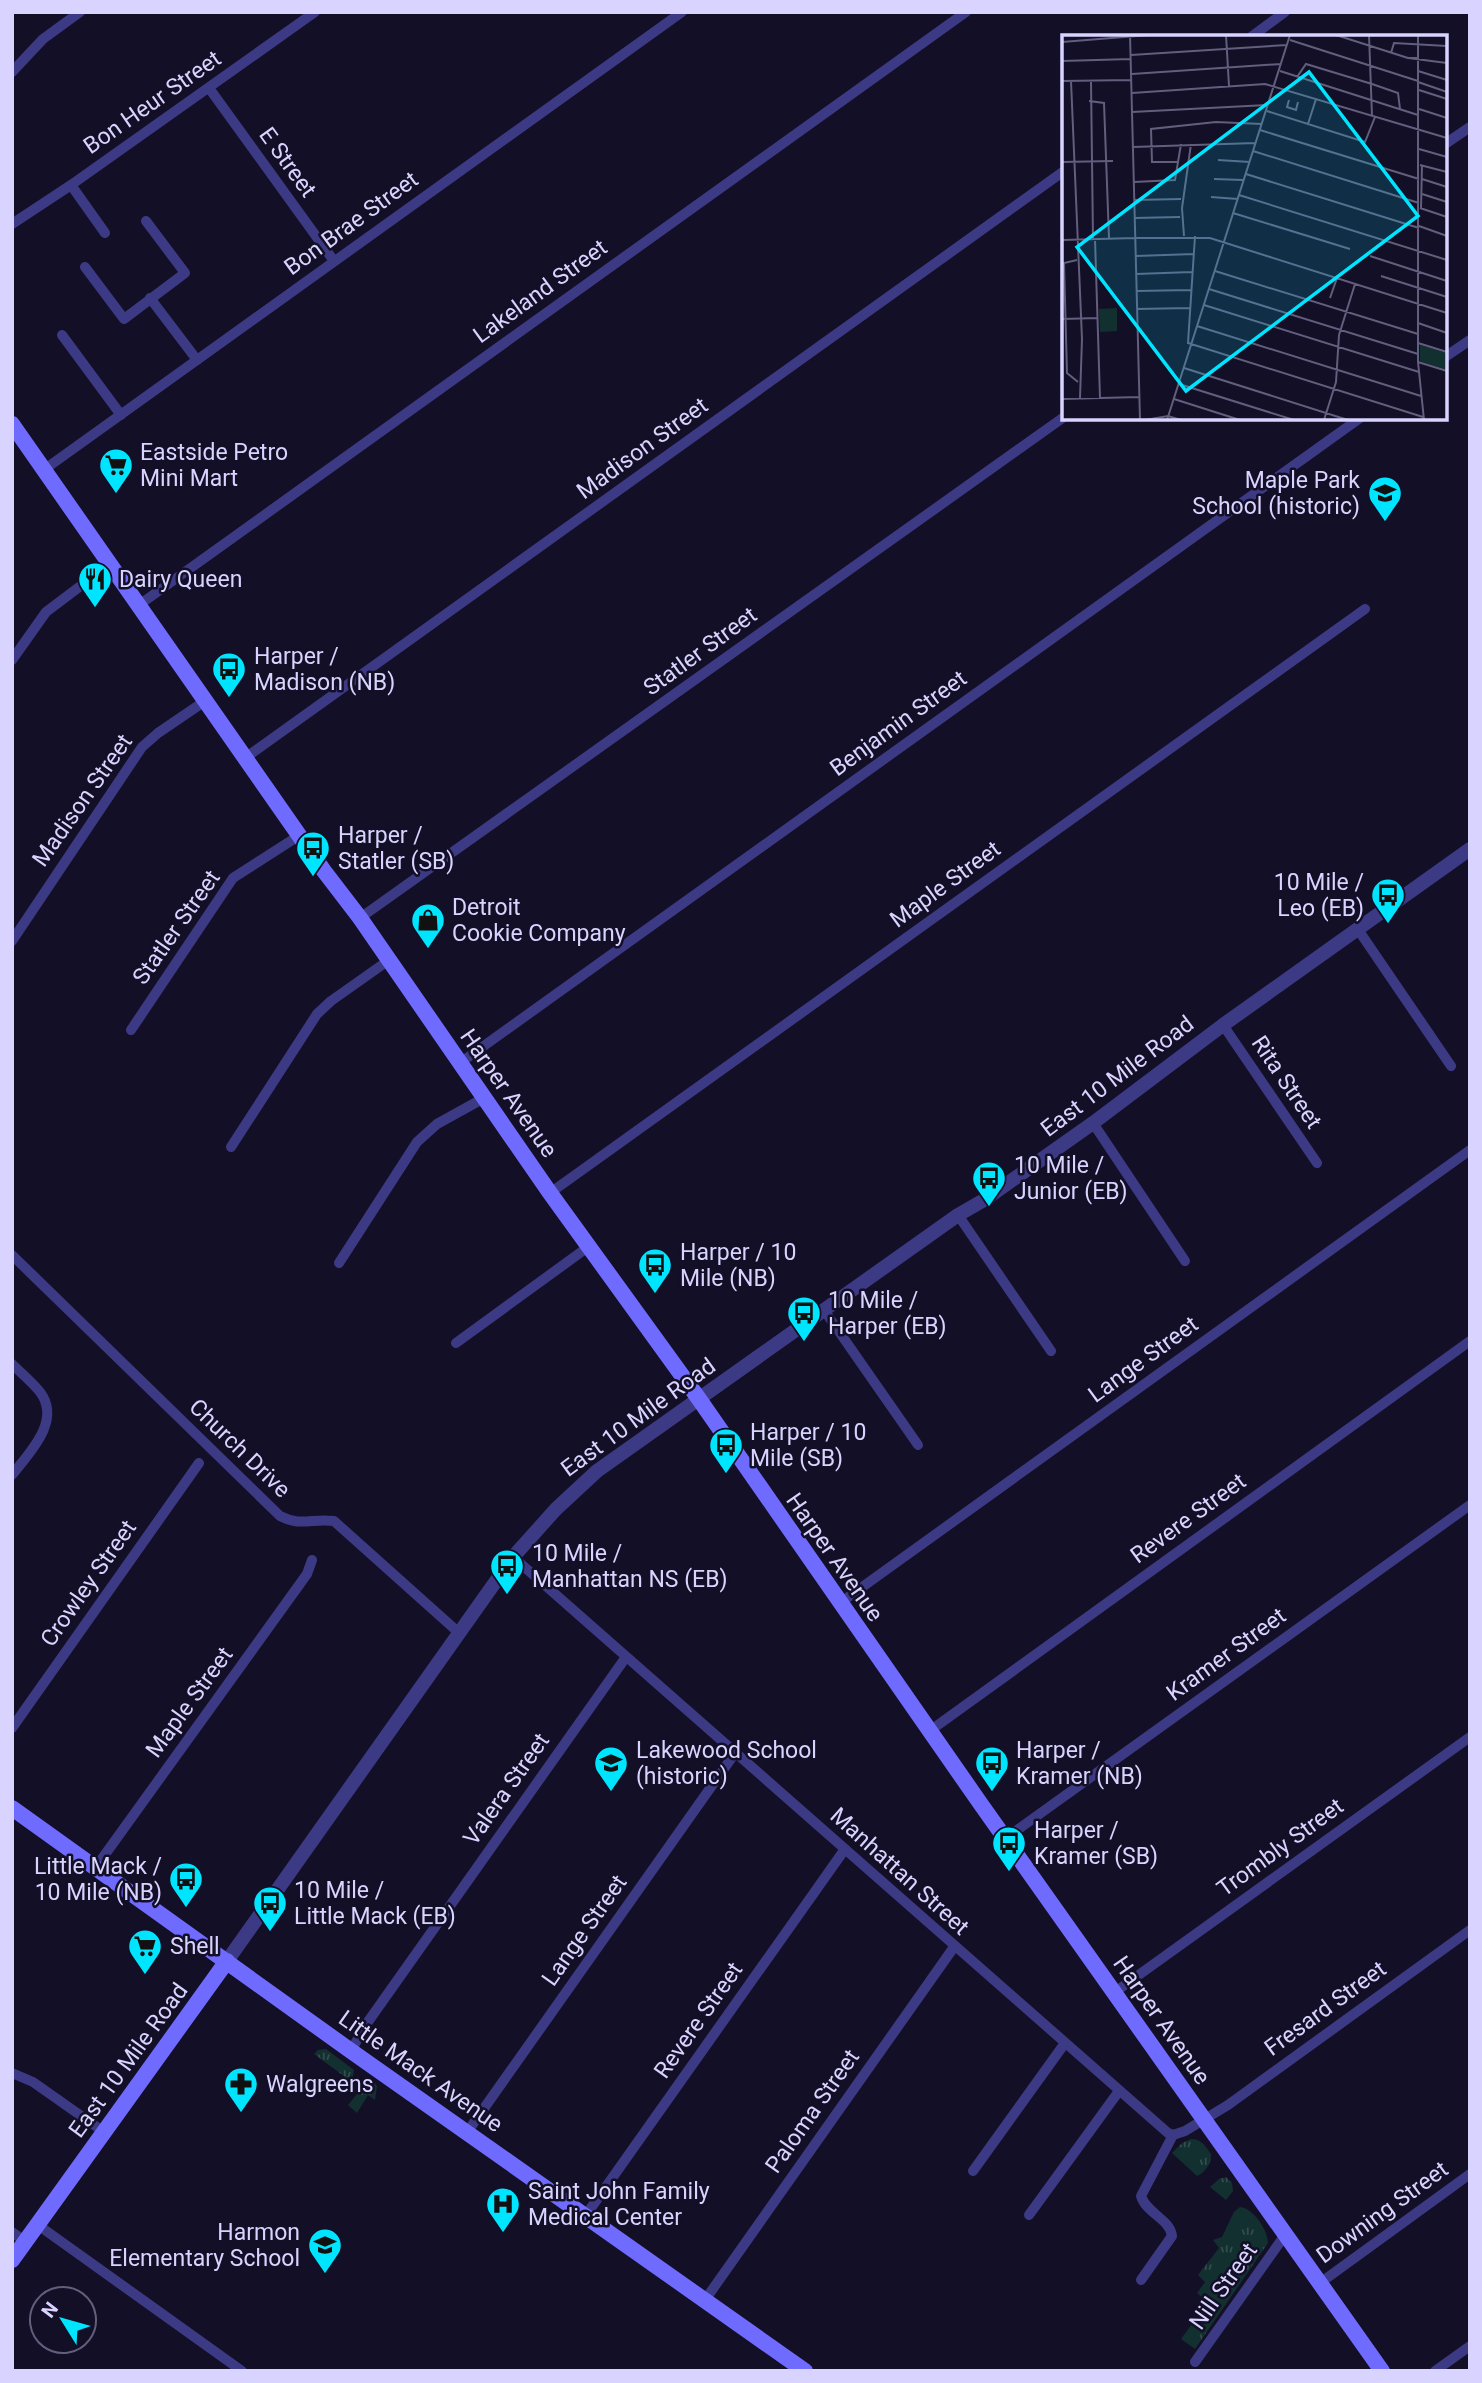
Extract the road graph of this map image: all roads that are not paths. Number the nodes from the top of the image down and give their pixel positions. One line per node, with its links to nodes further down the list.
1 (80, 12): 7 (street)
2 (315, 12): 8 (street, Bon Heur Street)
3 (682, 12): 16 (street, Bon Brae Street)
4 (966, 12): 29 (street, Lakeland Street)
5 (1285, 12): 6 (street)
6 (1254, 35)
7 (12, 72)
8 (209, 88): 12 (street, Bon Heur Street); 16 (street, E Street)
9 (1470, 127): 10 (street)
10 (1447, 143)
11 (1062, 172): 33 (street, Madison Street)
12 (71, 185): 14 (street, Bon Heur Street); 15 (street)
13 (146, 221): 18 (street)
14 (12, 224)
15 (105, 233)
16 (334, 261): 22 (street, Bon Brae Street)
17 (85, 267): 18 (street)
18 (150, 298): 22 (street)
19 (62, 335): 23 (street)
20 (1470, 340): 21 (street)
21 (1447, 356)
22 (197, 360): 23 (street, Bon Brae Street)
23 (121, 415): 27 (street, Bon Brae Street)
24 (1062, 418): 36 (street, Statler Street)
25 (1357, 420): 42 (street, Benjamin Street)
26 (14, 432): 27 (main road, Harper Avenue)
27 (46, 469): 28 (main road, Harper Avenue)
28 (111, 564): 29 (main road, Harper Avenue); 31 (street)
29 (139, 605): 32 (main road, Harper Avenue)
30 (1365, 609): 49 (street, Maple Street)
31 (12, 660)
32 (205, 701): 33 (main road, Harper Avenue); 38 (street, Madison Street)
33 (245, 758): 34 (main road, Harper Avenue)
34 (300, 835): 36 (main road, Harper Avenue); 41 (street, Statler Street)
35 (1470, 849): 37 (street, East 10 Mile Road)
36 (360, 918): 39 (main road, Harper Avenue)
37 (1357, 928): 40 (street, East 10 Mile Road); 43 (street)
38 (12, 941)
39 (389, 960): 42 (main road, Harper Avenue); 46 (street)
40 (1223, 1024): 45 (street, East 10 Mile Road); 48 (street, Rita Street)
41 (131, 1030)
42 (460, 1063): 44 (main road, Harper Avenue)
43 (1451, 1066)
44 (484, 1098): 49 (main road, Harper Avenue); 54 (street)
45 (1093, 1124): 50 (street, East 10 Mile Road); 53 (street)
46 (231, 1147)
47 (1470, 1150): 67 (street, Lange Street)
48 (1317, 1163)
49 (550, 1193): 51 (main road, Harper Avenue)
50 (958, 1215): 55 (street, East 10 Mile Road); 58 (street)
51 (588, 1247): 57 (street); 60 (main road, Harper Avenue)
52 (12, 1255): 68 (street, Church Drive)
53 (1185, 1261)
54 (339, 1262)
55 (824, 1310): 60 (street, East 10 Mile Road); 61 (street)
56 (1470, 1341): 71 (street, Revere Street)
57 (456, 1343)
58 (1051, 1351)
59 (12, 1364): 63 (street)
60 (699, 1399): 65 (street, East 10 Mile Road); 67 (main road, Harper Avenue)
61 (918, 1445)
62 (199, 1463): 70 (street, Crowley Street)
63 (12, 1475)
64 (1470, 1505): 75 (street, Kramer Street)
65 (513, 1557): 68 (street, East 10 Mile Road); 69 (street, Manhattan Street)
66 (312, 1560): 77 (street, Maple Street)
67 (840, 1603): 71 (main road, Harper Avenue)
68 (458, 1632): 80 (street, East 10 Mile Road)
69 (626, 1657): 73 (street, Manhattan Street); 83 (street, Valera Street)
70 (12, 1728)
71 (931, 1730): 75 (main road, Harper Avenue)
72 (1470, 1737): 81 (street, Trombly Street)
73 (735, 1753): 76 (street, Manhattan Street); 87 (street, Lange Street)
74 (12, 1808): 77 (main road, Little Mack Avenue)
75 (1006, 1838): 81 (main road, Harper Avenue)
76 (845, 1849): 79 (street, Manhattan Street); 92 (street, Revere Street)
77 (96, 1867): 80 (main road, Little Mack Avenue)
78 (1470, 1930): 86 (street, Fresard Street)
79 (954, 1947): 82 (street, Manhattan Street); 100 (street, Paloma Street)
80 (227, 1961): 83 (main road, Little Mack Avenue); 88 (main road, East 10 Mile Road)
81 (1115, 1992): 86 (main road, Harper Avenue)
82 (1065, 2043): 85 (street, Manhattan Street); 90 (street)
83 (351, 2051): 87 (main road, Little Mack Avenue)
84 (12, 2073): 88 (street)
85 (1119, 2091): 89 (street, Manhattan Street); 93 (street)
86 (1204, 2120): 89 (street); 95 (main road, Harper Avenue)
87 (468, 2131): 92 (main road, Little Mack Avenue)
88 (104, 2132): 94 (main road, East 10 Mile Road)
89 (1173, 2134): 98 (street)
90 (973, 2171)
91 (1470, 2174): 99 (street, Downing Street)
92 (586, 2215): 100 (main road, Little Mack Avenue)
93 (1029, 2215)
94 (38, 2225): 96 (main road, East 10 Mile Road); 103 (street)
95 (1285, 2235): 99 (main road, Harper Avenue); 102 (street, Nill Street)
96 (19, 2237): 97 (main road, East 10 Mile Road)
97 (12, 2260)
98 (1141, 2280)
99 (1320, 2283): 105 (main road, Harper Avenue)
100 (705, 2300): 104 (main road, Little Mack Avenue)
101 (1470, 2346): 106 (street)
102 (1195, 2362)
103 (242, 2371)
104 (805, 2371)
105 (1381, 2371)
106 (1435, 2371)

